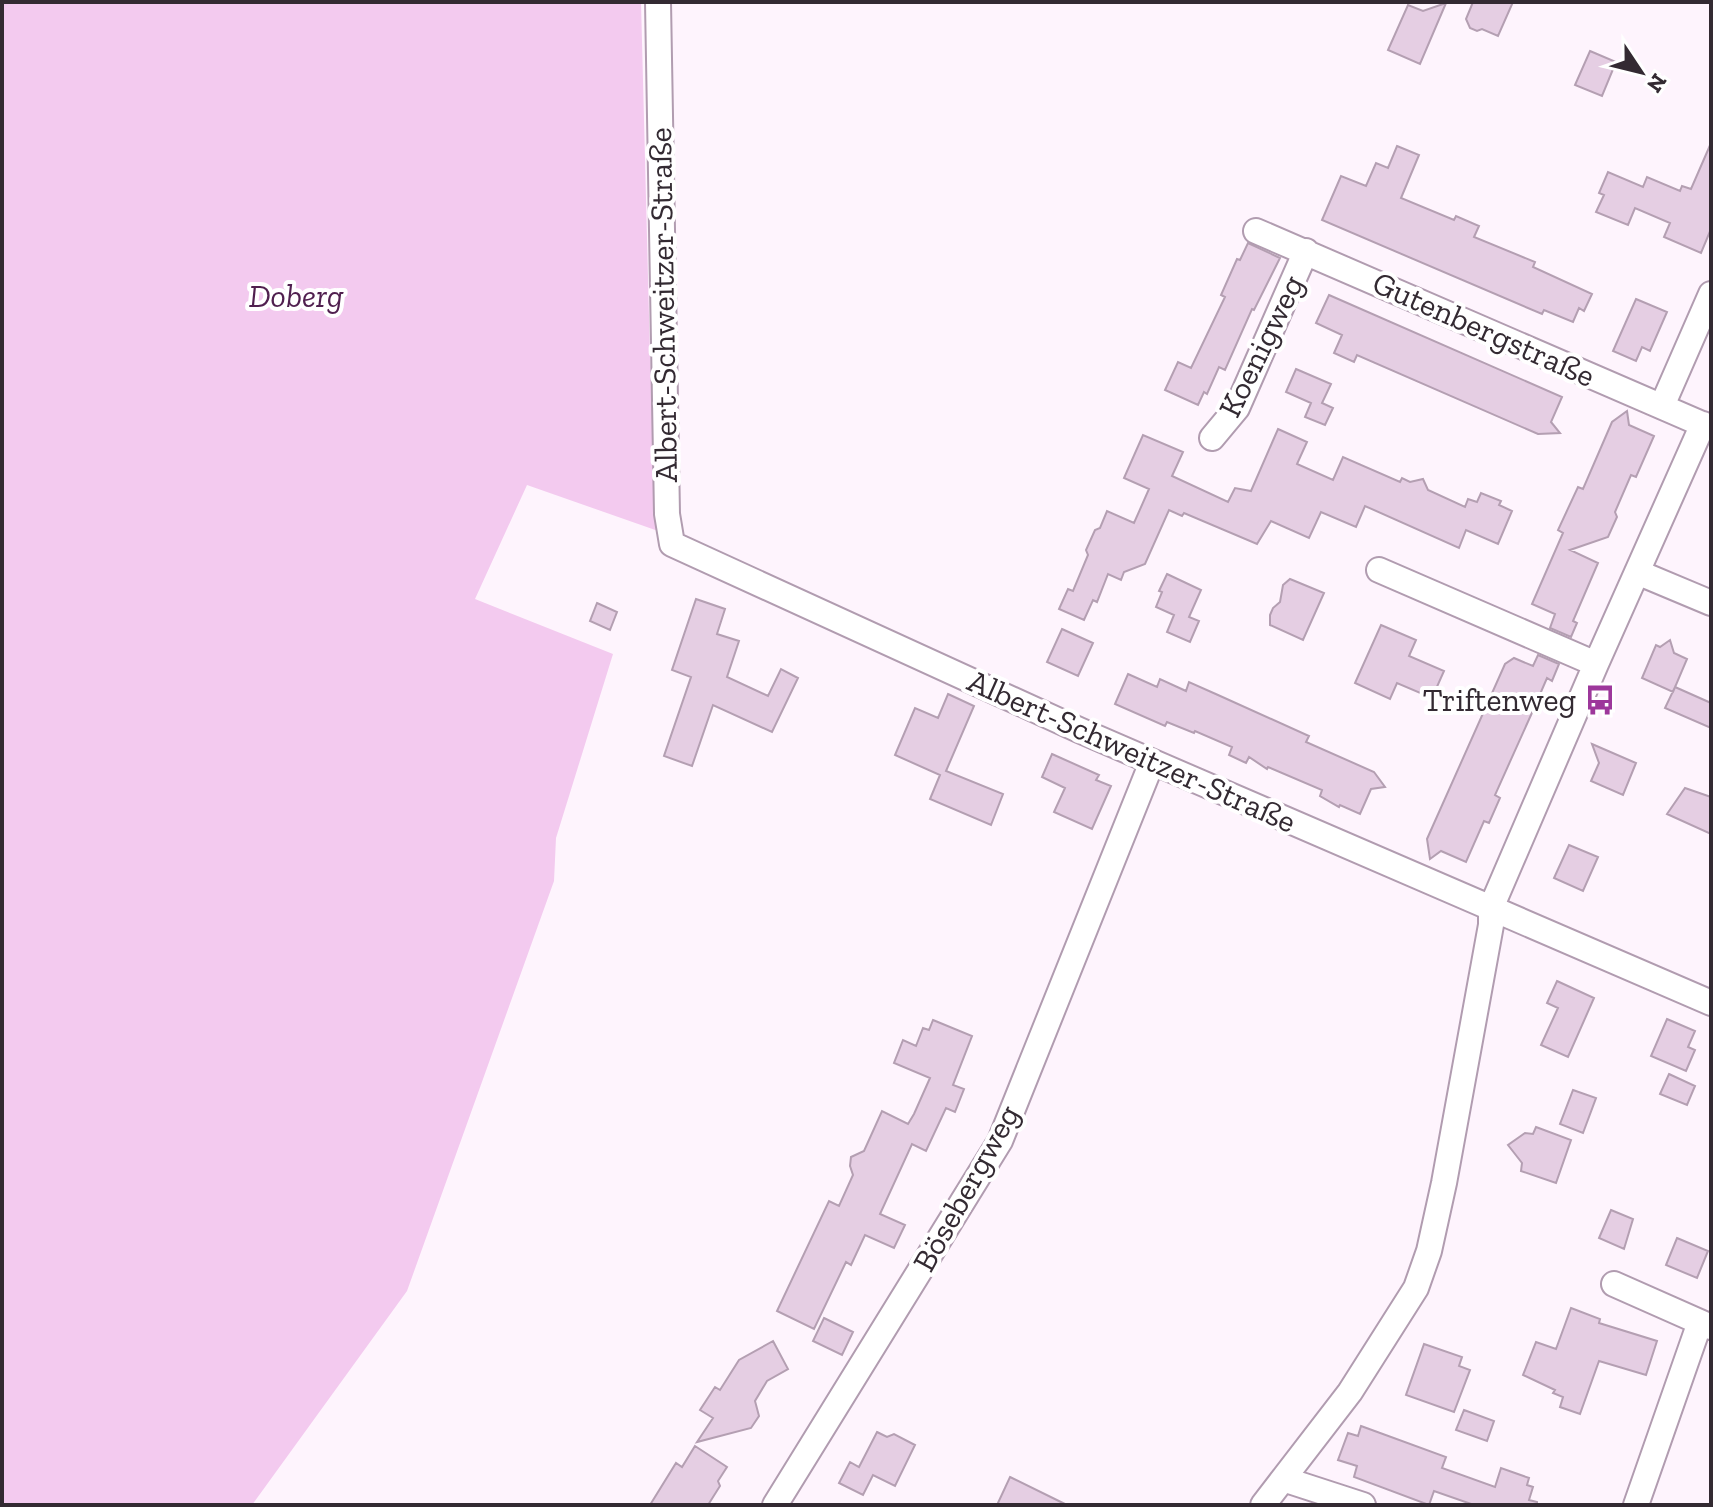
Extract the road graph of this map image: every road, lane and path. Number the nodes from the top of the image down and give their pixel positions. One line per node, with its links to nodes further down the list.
1 (658, 2): 12 (street, Albert-Schweitzer-Straße)
2 (1256, 231): 3 (street, Gutenbergstraße)
3 (1306, 251): 5 (street, Gutenbergstraße); 7 (street, Koenigweg)
4 (1711, 294): 5 (street)
5 (1662, 406): 6 (street, Gutenbergstraße)
6 (1707, 426): 9 (street)
7 (1212, 438)
8 (1379, 570): 11 (street)
9 (1637, 572): 10 (street); 11 (street)
10 (1711, 603)
11 (1596, 664): 13 (street)
12 (1152, 762): 13 (street, Albert-Schweitzer-Straße); 18 (street, Bösebergweg)
13 (1491, 908): 14 (street, Albert-Schweitzer-Straße); 17 (street)
14 (1711, 1003)
15 (1614, 1284): 16 (street)
16 (1706, 1324): 21 (street)
17 (1283, 1479): 19 (street); 20 (street)
18 (775, 1505)
19 (1263, 1505)
20 (1363, 1505)
21 (1636, 1505)

